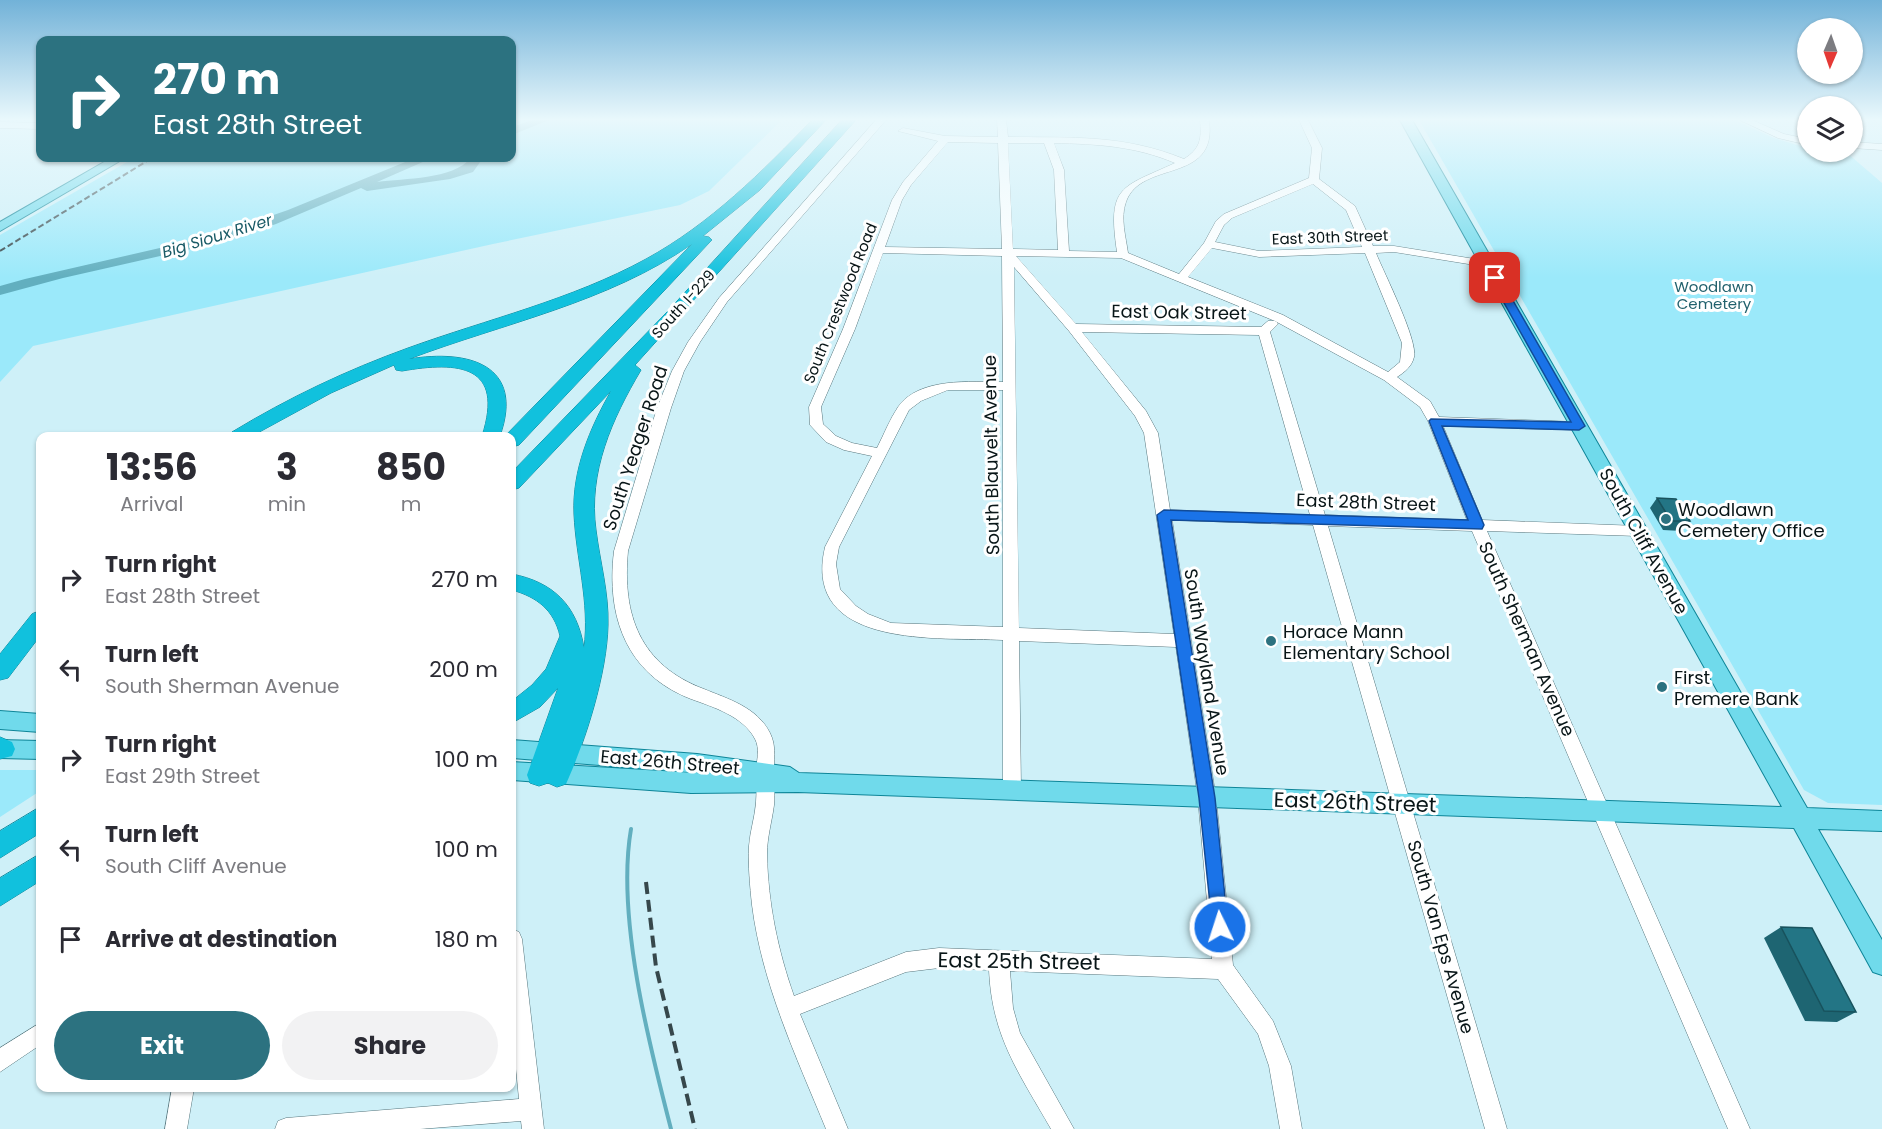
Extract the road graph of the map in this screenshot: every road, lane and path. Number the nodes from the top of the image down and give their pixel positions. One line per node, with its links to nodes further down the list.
1 (94, 173): 13 (main road)
2 (768, 173): 11 (highway, South I-229)
3 (802, 173): 22 (highway, South I-229)
4 (834, 173): 57 (street, South Yeager Road)
5 (918, 173): 16 (street, South Crestwood Road)
6 (1004, 173): 17 (street, South Blauvelt Avenue)
7 (1059, 173): 18 (street)
8 (1159, 173): 19 (street)
9 (1315, 173): 12 (street)
10 (1436, 173): 20 (main road, South Cliff Avenue)
11 (763, 178): 30 (highway); 33 (highway, South I-229)
12 (1314, 180): 14 (street); 15 (street)
13 (0, 227)
14 (1209, 244): 15 (street, East 30th Street); 21 (street)
15 (1366, 248): 20 (street, East 30th Street); 26 (street)
16 (879, 250): 17 (street); 34 (street, South Crestwood Road)
17 (1008, 254): 18 (street); 24 (street, South Wayland Avenue); 27 (street, South Blauvelt Avenue)
18 (1064, 255): 19 (street)
19 (1123, 255): 21 (street, South Sherman Avenue)
20 (1487, 264): 29 (main road, South Cliff Avenue)
21 (1182, 278): 23 (street, South Sherman Avenue)
22 (674, 315): 35 (highway, South I-229); 54 (highway)
23 (1279, 318): 25 (street, East Oak Street); 26 (street, South Sherman Avenue)
24 (1073, 328): 25 (street, East Oak Street); 36 (street, South Wayland Avenue)
25 (1264, 331): 37 (street, South Van Eps Avenue)
26 (1388, 377): 28 (street, South Sherman Avenue)
27 (1008, 386): 34 (street); 44 (street, South Blauvelt Avenue)
28 (1435, 421): 29 (street); 38 (street, South Sherman Avenue)
29 (1579, 426): 39 (main road, South Cliff Avenue)
30 (246, 432)
31 (261, 432): 32 (highway)
32 (492, 432)
33 (516, 437)
34 (880, 453): 44 (street)
35 (516, 479)
36 (1164, 515): 37 (street, East 28th Street); 45 (street, South Wayland Avenue)
37 (1319, 520): 38 (street, East 28th Street); 60 (street, South Van Eps Avenue)
38 (1477, 525): 39 (street, East 28th Street); 61 (street, South Sherman Avenue)
39 (1638, 531): 62 (main road, South Cliff Avenue)
40 (516, 583): 43 (highway)
41 (36, 607): 46 (highway)
42 (36, 625): 47 (highway)
43 (568, 625): 48 (highway); 54 (highway)
44 (1012, 635): 45 (street); 58 (street, South Blauvelt Avenue)
45 (1182, 641): 59 (street, South Wayland Avenue)
46 (0, 651)
47 (0, 671)
48 (516, 710)
49 (0, 720): 50 (main road)
50 (36, 723)
51 (1, 749): 53 (main road)
52 (516, 749): 54 (main road, East 26th Street)
53 (36, 750)
54 (556, 753): 56 (highway); 57 (main road, East 26th Street)
55 (516, 772): 56 (main road, East 26th Street)
56 (548, 776): 57 (main road, East 26th Street)
57 (765, 778): 58 (main road, East 26th Street); 72 (street, South Yeager Road)
58 (1012, 789): 59 (main road, East 26th Street)
59 (1207, 798): 60 (main road, East 26th Street); 70 (street, South Wayland Avenue)
60 (1402, 803): 61 (main road, East 26th Street); 82 (street, South Van Eps Avenue)
61 (1603, 812): 62 (main road, East 26th Street); 83 (street, South Sherman Avenue)
62 (1799, 818): 63 (main road, East 26th Street); 69 (main road, South Cliff Avenue)
63 (1882, 821)
64 (36, 822): 65 (highway)
65 (0, 846)
66 (36, 869): 67 (highway)
67 (0, 893)
68 (999, 959): 70 (street, East 25th Street); 72 (street, East 25th Street); 80 (street)
69 (1882, 963)
70 (1223, 969): 81 (street)
71 (516, 977): 76 (street)
72 (788, 1009): 79 (street, South Yeager Road)
73 (36, 1036): 74 (street)
74 (0, 1061)
75 (182, 1092): 77 (street)
76 (531, 1119): 78 (street)
77 (176, 1129)
78 (286, 1129)
79 (837, 1129)
80 (1063, 1129)
81 (1291, 1129)
82 (1496, 1129)
83 (1739, 1129)

